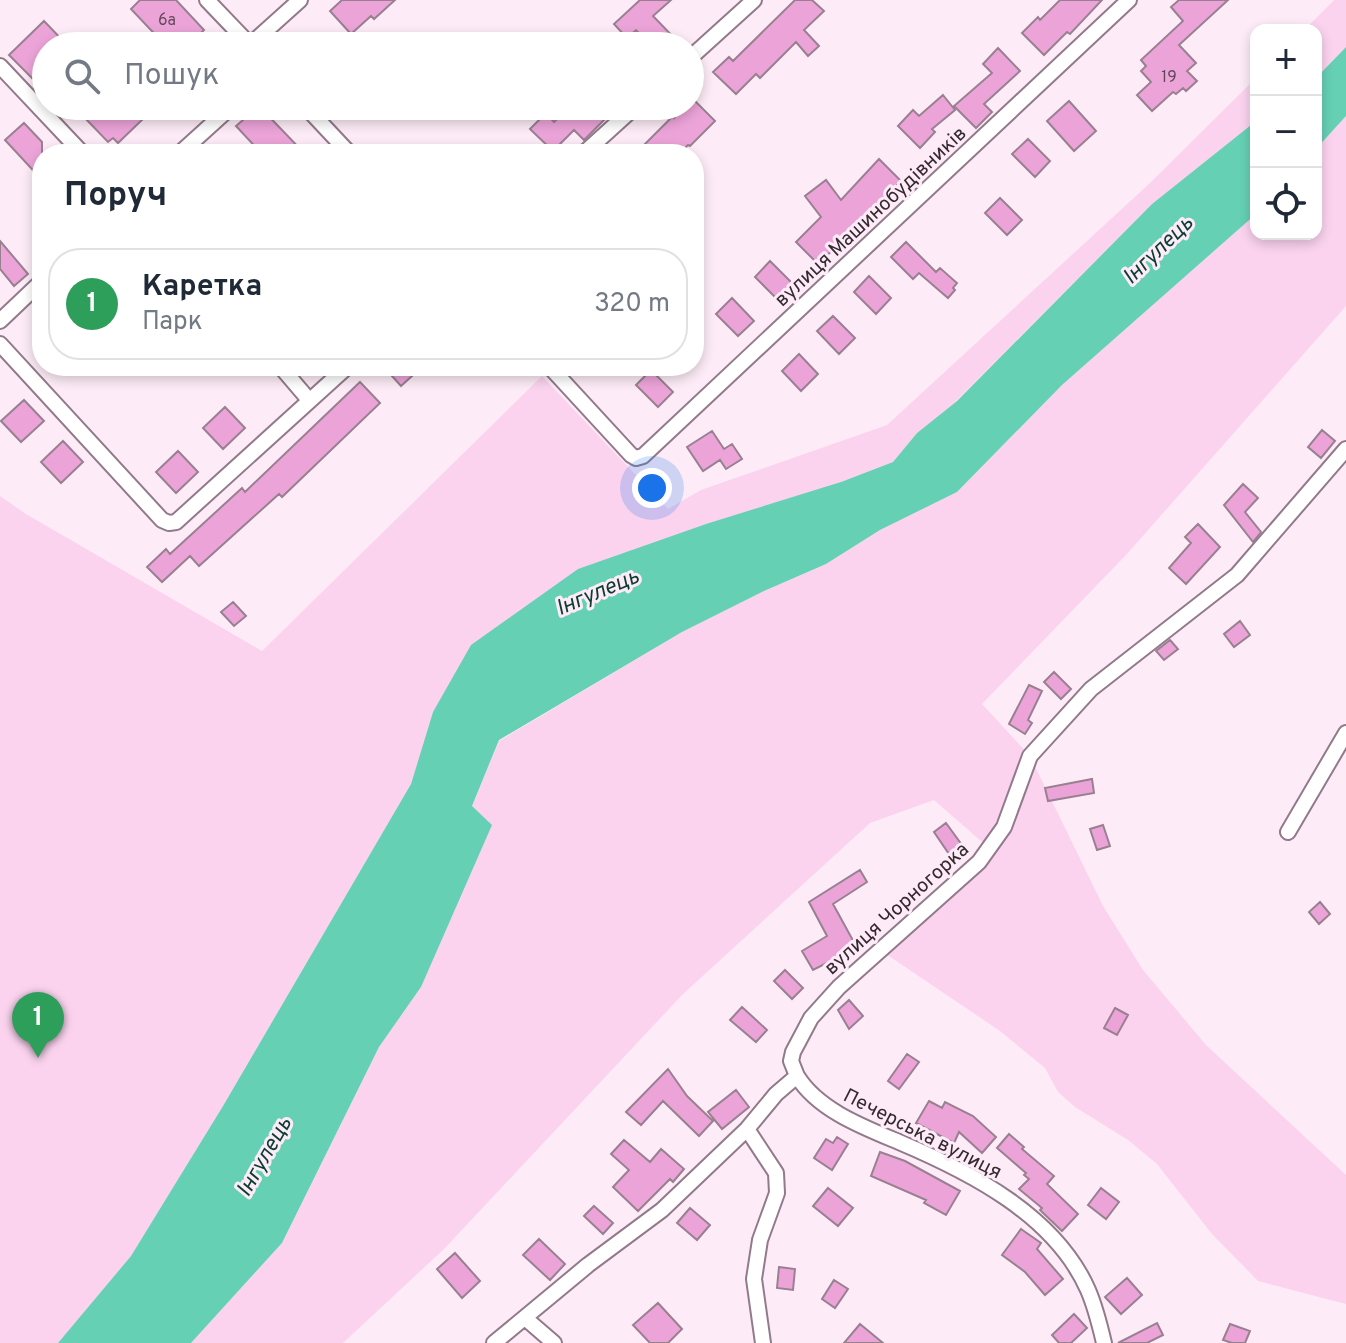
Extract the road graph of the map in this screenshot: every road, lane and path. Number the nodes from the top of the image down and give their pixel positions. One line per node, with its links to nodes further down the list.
1 (207, 0): 5 (street)
2 (300, 0): 6 (street)
3 (754, 0): 7 (street)
4 (1129, 0): 23 (street, вулиця Машинобудівників)
5 (237, 32)
6 (265, 32)
7 (704, 45)
8 (0, 66): 9 (street)
9 (32, 100)
10 (51, 120): 14 (street)
11 (217, 120): 15 (street)
12 (318, 120): 16 (street)
13 (621, 120): 17 (street)
14 (74, 144)
15 (190, 144)
16 (341, 144)
17 (594, 144)
18 (32, 291): 19 (street)
19 (0, 321)
20 (0, 344): 24 (street)
21 (289, 376): 24 (street)
22 (337, 376): 24 (street)
23 (558, 376)
24 (309, 400)
25 (1346, 449): 28 (street, вулиця Чорногорка)
26 (1346, 733): 27 (street)
27 (1288, 832)
28 (797, 1076): 29 (street); 34 (street, Печерська вулиця)
29 (747, 1129): 30 (street); 33 (street)
30 (525, 1318): 31 (street); 32 (street)
31 (494, 1343)
32 (554, 1343)
33 (763, 1343)
34 (1104, 1343)

